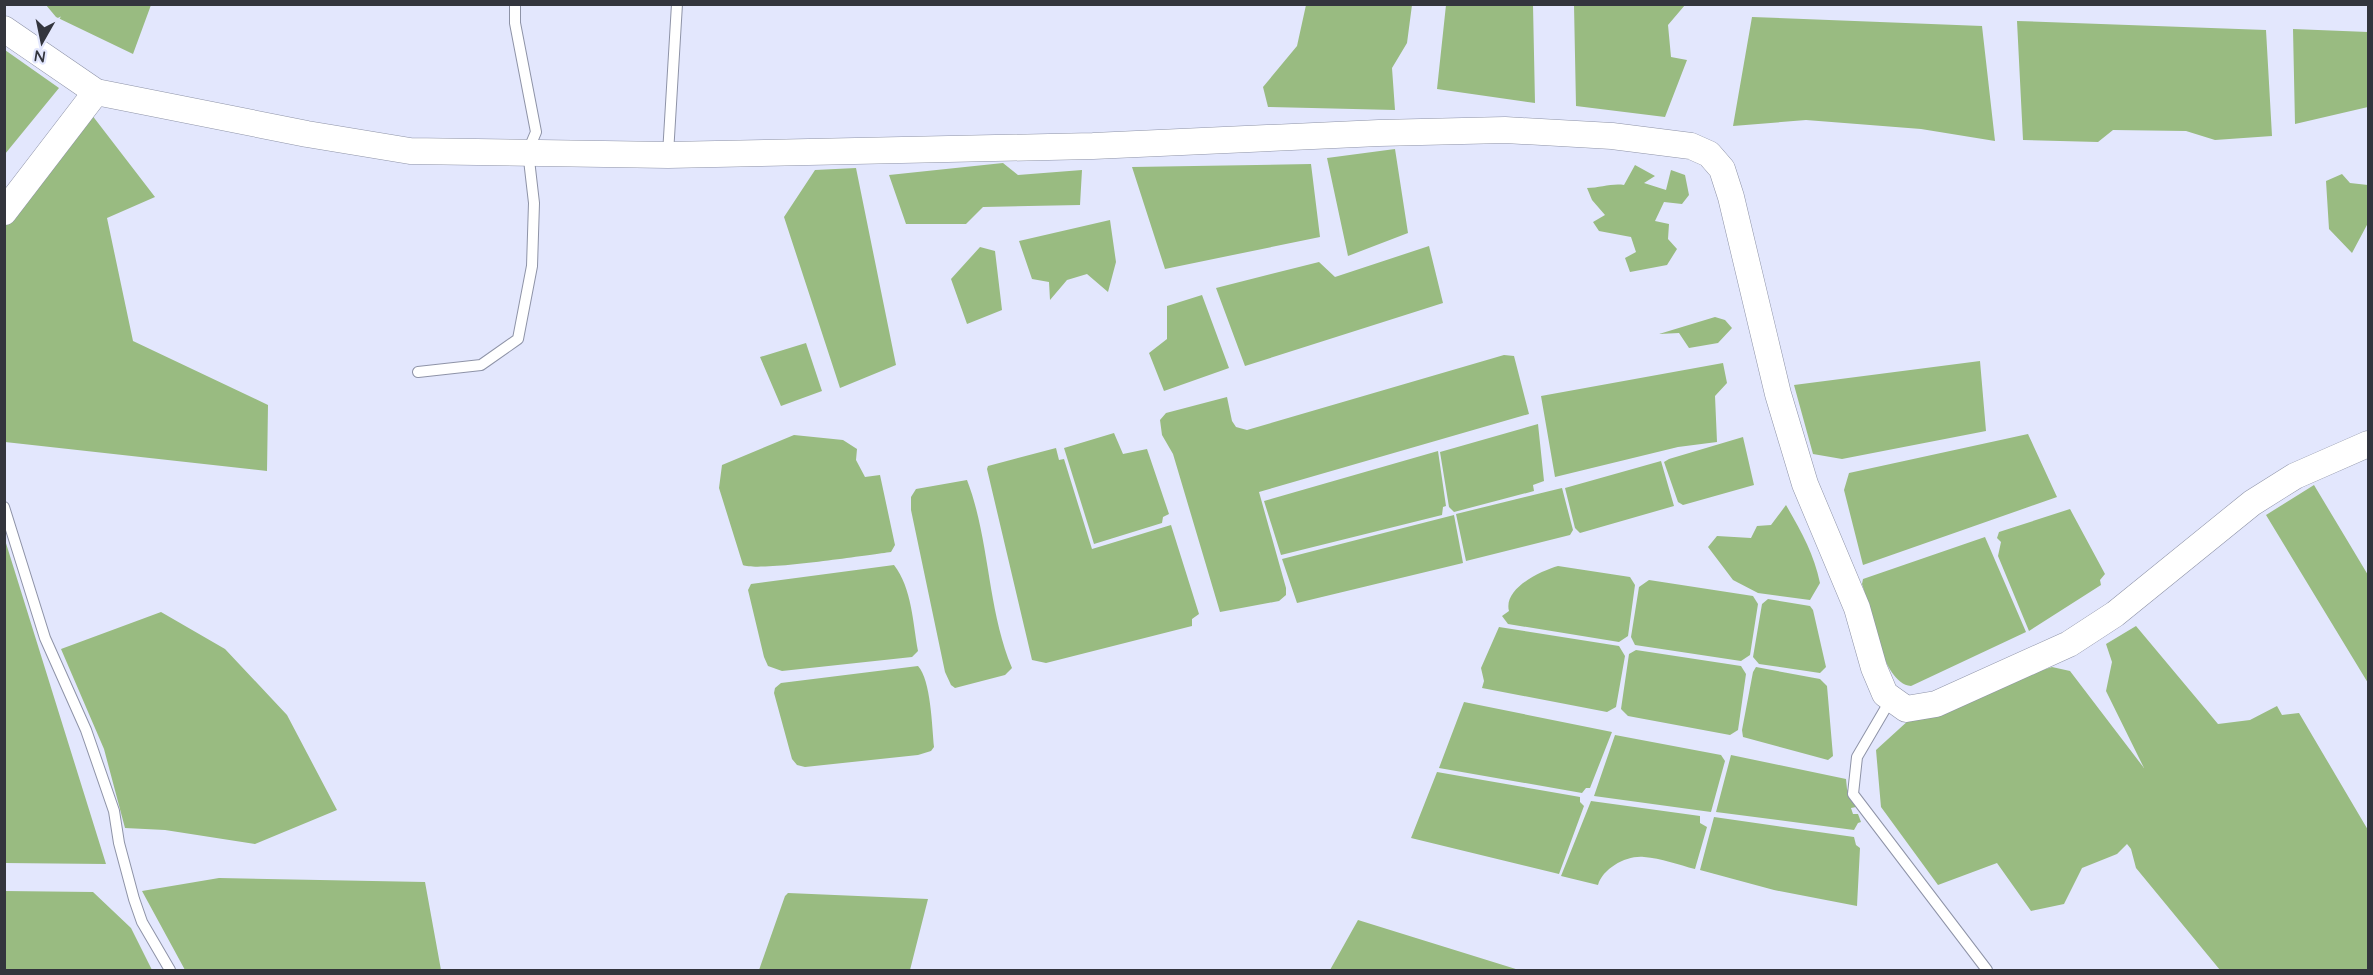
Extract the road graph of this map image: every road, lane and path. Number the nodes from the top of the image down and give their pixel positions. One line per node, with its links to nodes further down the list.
1 (515, 4): 5 (lane)
2 (678, 4): 6 (lane)
3 (4, 29): 4 (street)
4 (96, 92): 5 (street); 7 (street)
5 (528, 151): 6 (street); 8 (lane)
6 (668, 155): 11 (street)
7 (4, 212)
8 (418, 372)
9 (2368, 444): 11 (street)
10 (4, 507): 12 (lane)
11 (1891, 699): 13 (lane)
12 (170, 970)
13 (1987, 970)

